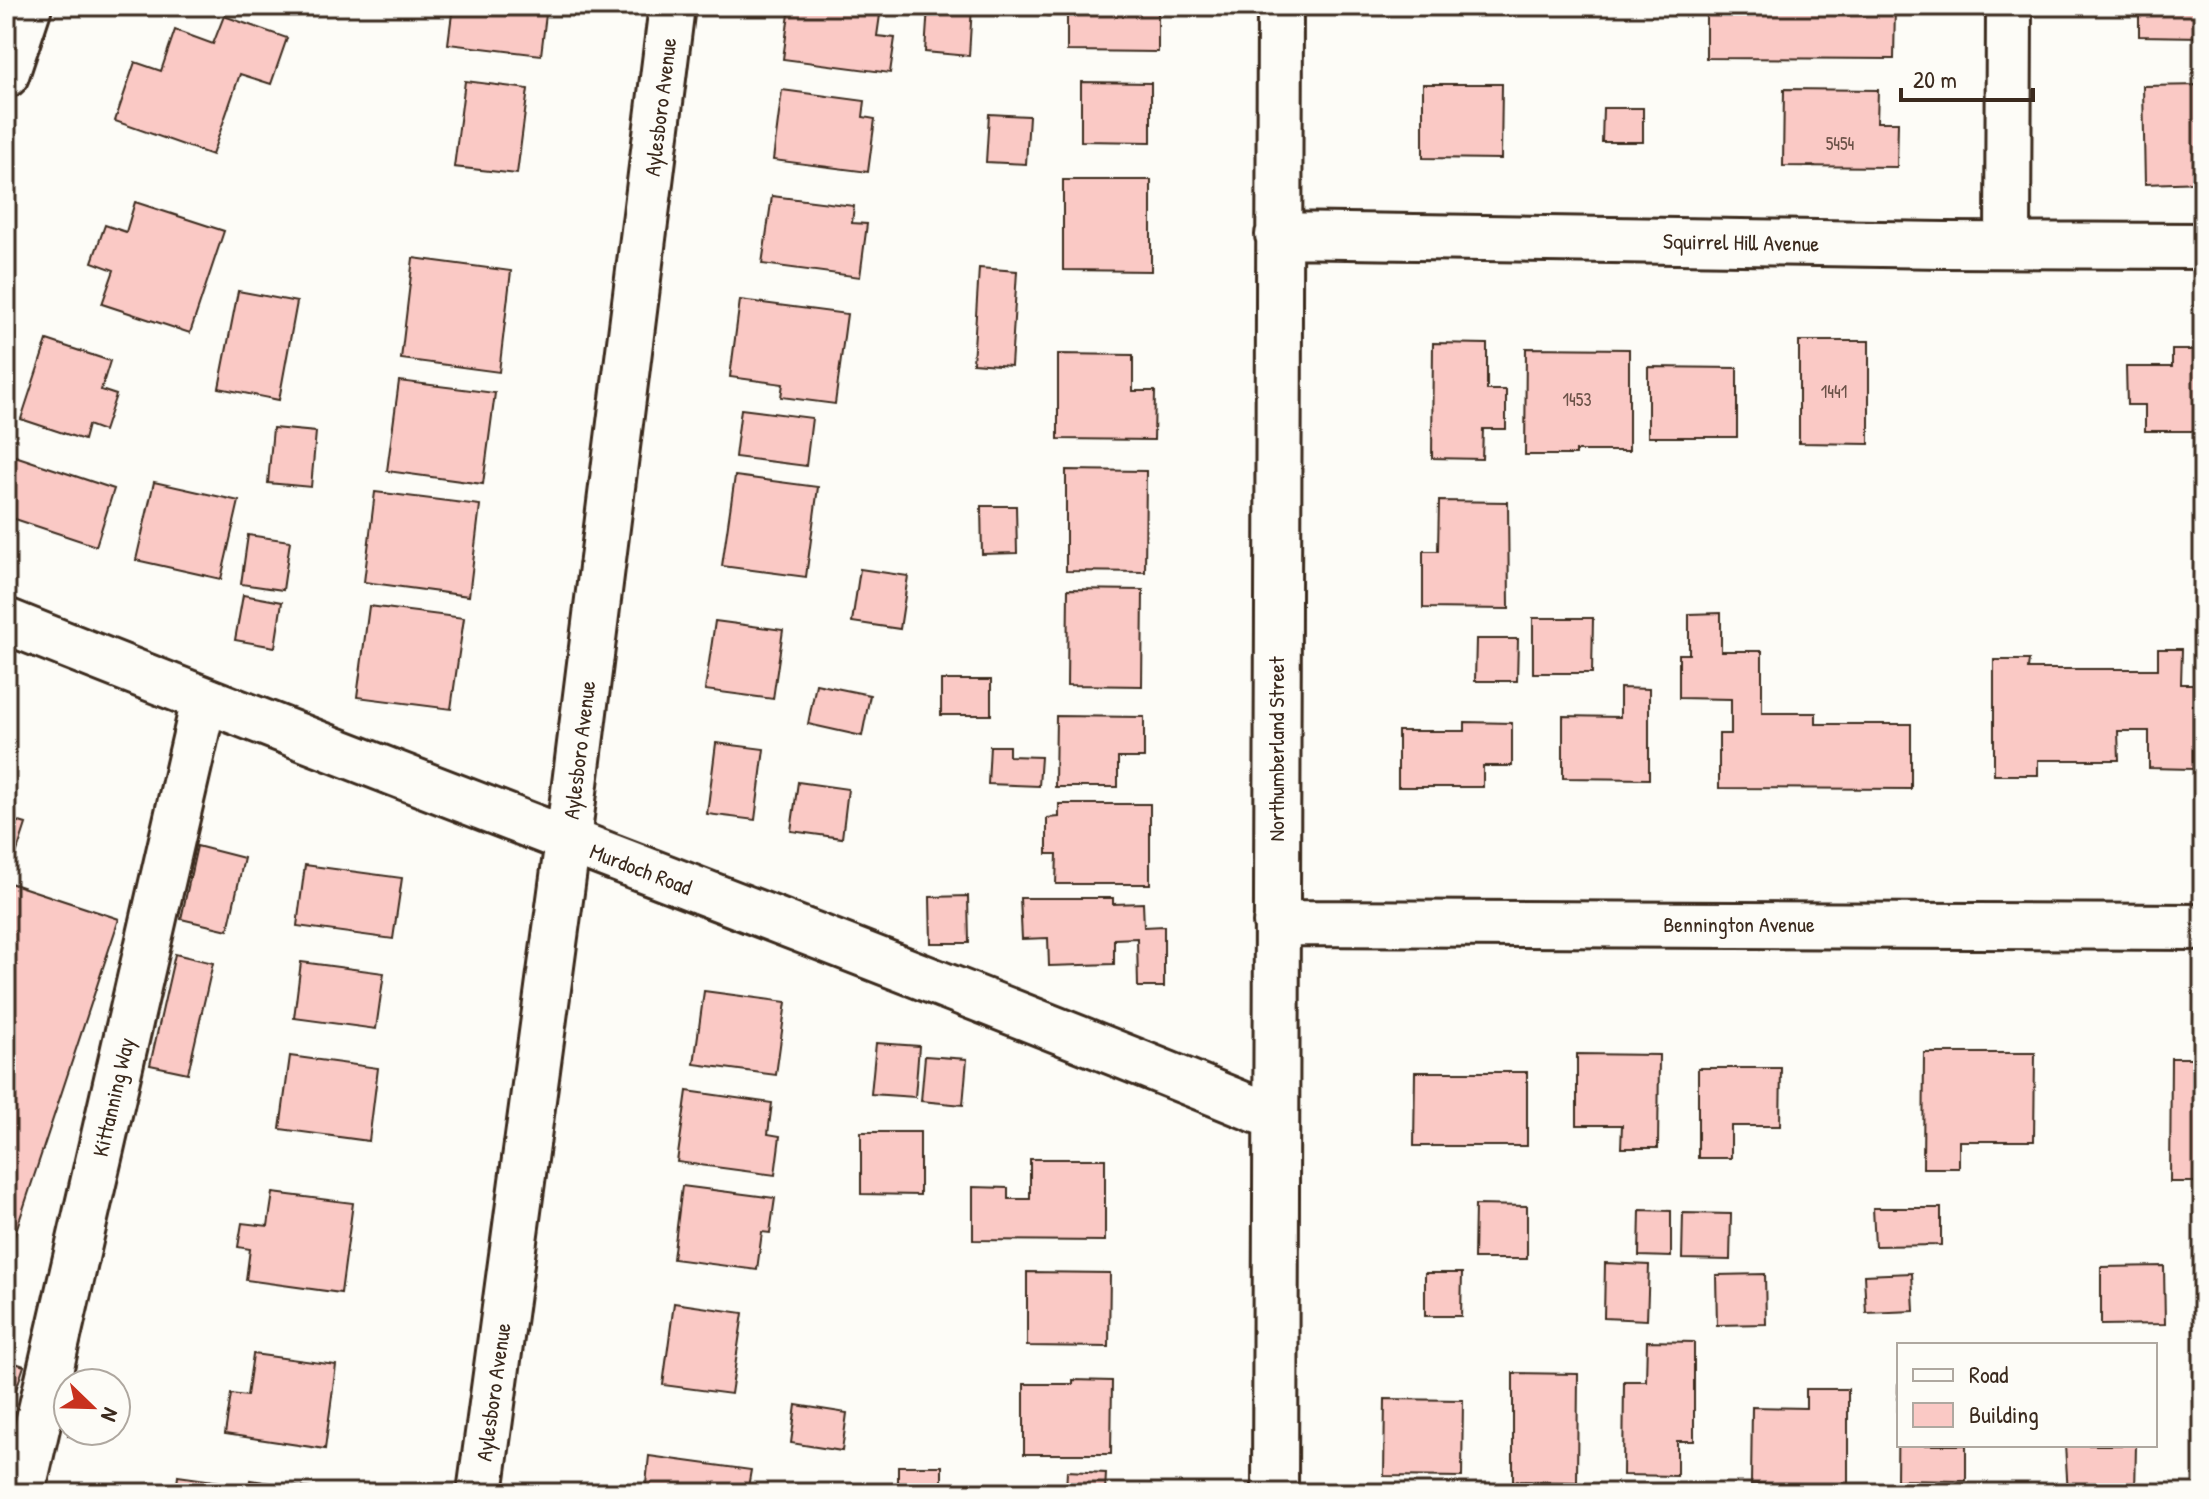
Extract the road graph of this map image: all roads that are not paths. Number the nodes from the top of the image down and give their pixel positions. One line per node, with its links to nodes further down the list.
1 (29, 6): 5 (street)
2 (672, 6): 11 (street, Aylesboro Avenue)
3 (1280, 6): 6 (street, Northumberland Street)
4 (2009, 6): 7 (street)
5 (6, 75)
6 (1278, 235): 7 (street, Squirrel Hill Avenue); 12 (street, Northumberland Street)
7 (2008, 245): 8 (street, Squirrel Hill Avenue)
8 (2203, 246)
9 (6, 621): 10 (street, Murdoch Road)
10 (204, 700): 11 (street, Murdoch Road); 15 (street, Kittanning Way)
11 (568, 840): 14 (street, Murdoch Road); 16 (street, Aylesboro Avenue)
12 (1276, 923): 13 (street, Bennington Avenue); 14 (street, Northumberland Street)
13 (2203, 927)
14 (1276, 1118): 17 (street, Northumberland Street)
15 (22, 1493)
16 (480, 1493)
17 (1275, 1493)

